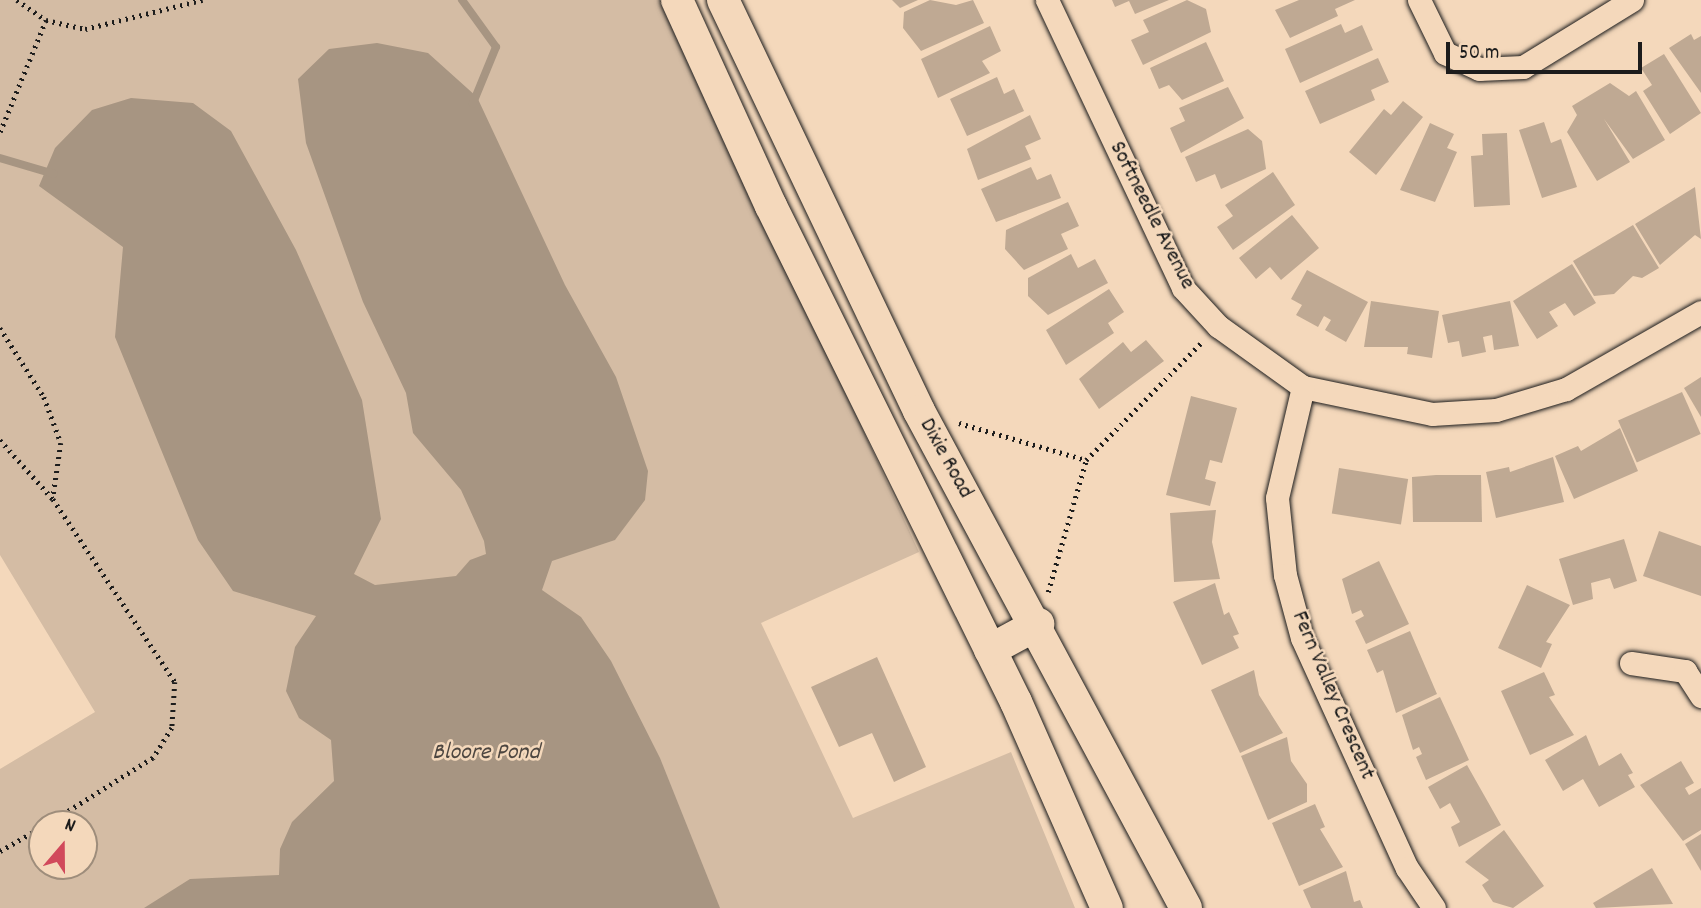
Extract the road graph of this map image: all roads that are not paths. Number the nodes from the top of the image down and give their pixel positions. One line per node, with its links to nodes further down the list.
1 (677, 0): 9 (main road, Dixie Road)
2 (723, 0): 8 (main road, Dixie Road)
3 (1047, 0): 7 (street, Softneedle Avenue)
4 (1419, 0): 5 (street)
5 (1632, 0)
6 (1701, 313): 7 (street, Softneedle Avenue)
7 (1303, 387): 14 (street, Fern Valley Crescent)
8 (1038, 624): 9 (main road); 13 (main road, Dixie Road)
9 (990, 650): 12 (main road, Dixie Road)
10 (1631, 663): 11 (street)
11 (1701, 696)
12 (1107, 908)
13 (1186, 908)
14 (1434, 908)

